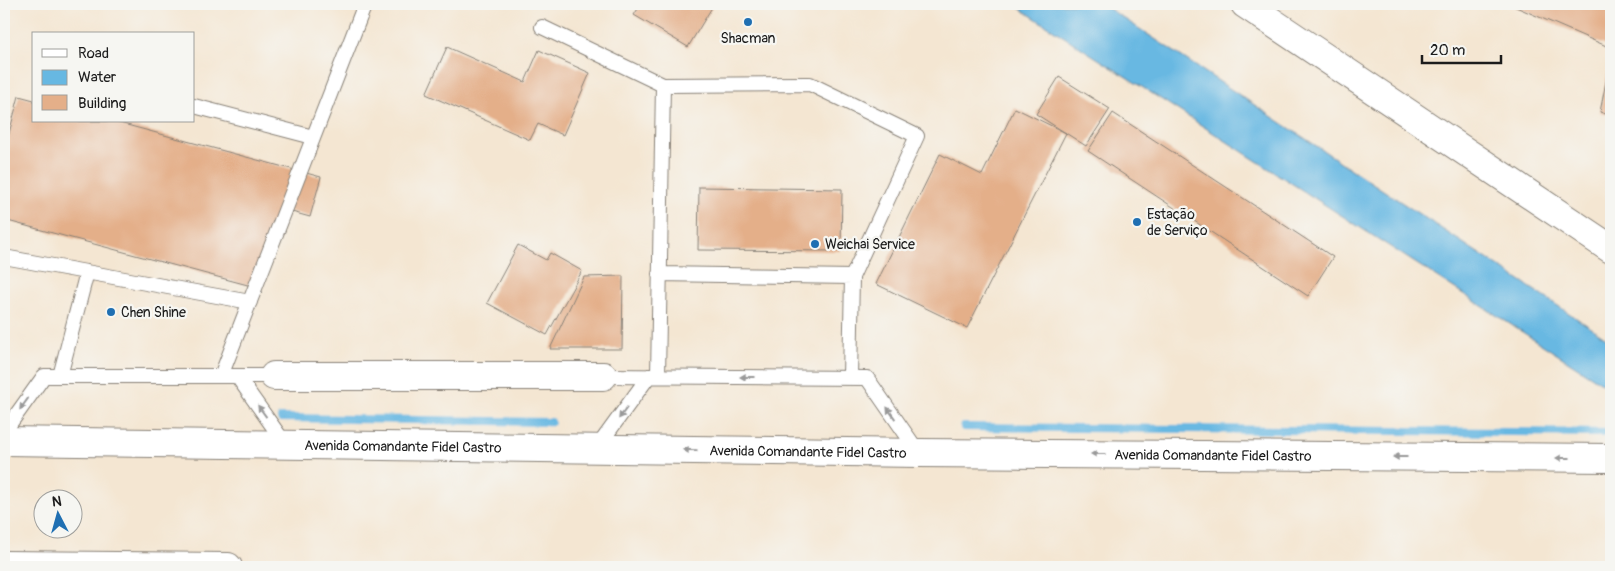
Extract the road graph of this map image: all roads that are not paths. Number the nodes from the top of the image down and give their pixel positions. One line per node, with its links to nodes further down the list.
1 (365, 4): 6 (lane)
2 (1245, 4): 7 (main road)
3 (542, 27): 4 (lane)
4 (663, 84): 10 (lane); 11 (lane)
5 (195, 106): 6 (lane)
6 (313, 137): 12 (lane)
7 (1611, 249)
8 (4, 257): 9 (lane)
9 (87, 272): 12 (lane); 13 (lane)
10 (659, 274): 11 (lane); 18 (lane)
11 (852, 277): 19 (lane)
12 (250, 302): 14 (lane)
13 (60, 376): 14 (lane); 20 (lane, one-way to 20)
14 (221, 376): 15 (lane)
15 (237, 376): 16 (lane); 22 (lane, one-way to 15)
16 (274, 376): 17 (main road)
17 (603, 376): 18 (lane)
18 (654, 376): 19 (lane, one-way to 18); 23 (lane, one-way to 23)
19 (850, 377): 24 (lane, one-way to 19)
20 (4, 432)
21 (4, 442): 22 (main road, Avenida Comandante Fidel Castro)
22 (286, 445): 23 (main road, Avenida Comandante Fidel Castro)
23 (596, 449): 24 (main road, Avenida Comandante Fidel Castro, one-way to 23)
24 (919, 453): 25 (main road, Avenida Comandante Fidel Castro, one-way to 24)
25 (1611, 458)
26 (4, 565): 27 (main road)
27 (79, 567): 28 (main road)
28 (228, 567)

